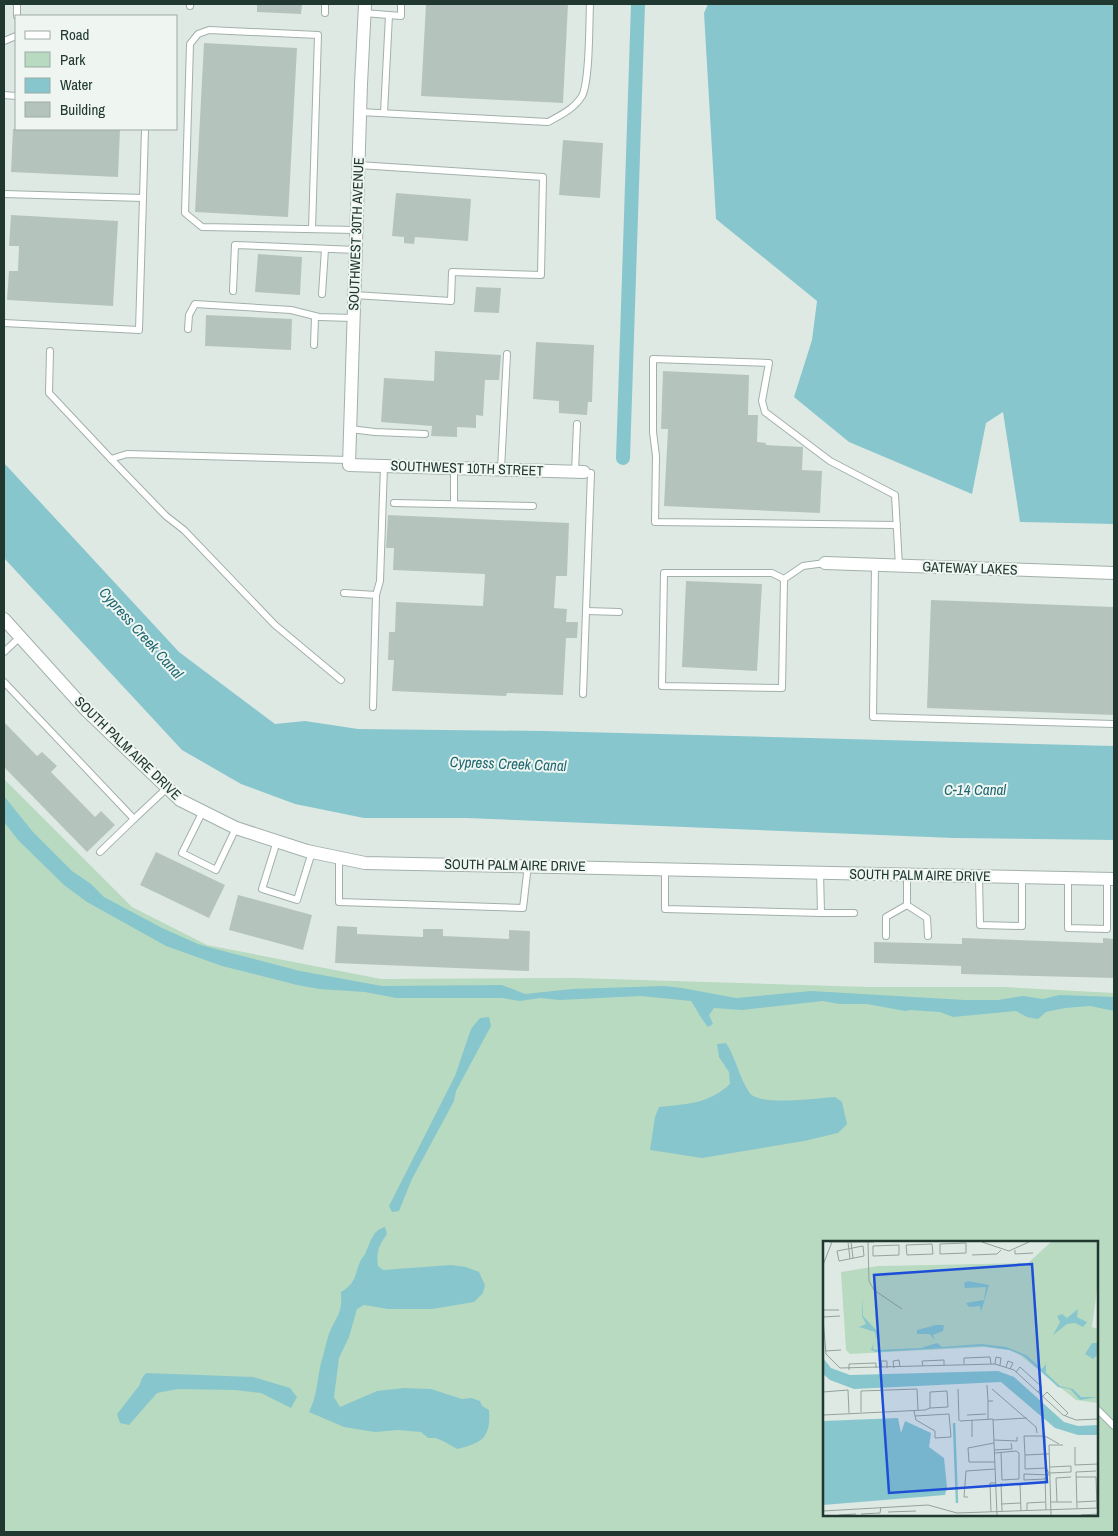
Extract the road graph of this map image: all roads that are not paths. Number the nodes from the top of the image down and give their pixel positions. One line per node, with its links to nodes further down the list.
1 (325, 4): 5 (lane)
2 (401, 4): 6 (lane)
3 (590, 4): 8 (lane)
4 (364, 9): 6 (lane); 7 (street, SOUTHWEST 30TH AVENUE)
5 (324, 13)
6 (389, 15): 8 (lane)
7 (360, 112): 8 (lane); 10 (street, SOUTHWEST 30TH AVENUE)
8 (384, 113)
9 (145, 130): 12 (lane)
10 (358, 164): 14 (street, SOUTHWEST 30TH AVENUE); 19 (lane)
11 (4, 194): 12 (lane)
12 (143, 198): 22 (lane)
13 (312, 229): 13 (lane); 14 (lane)
14 (356, 230): 16 (street, SOUTHWEST 30TH AVENUE)
15 (325, 249): 16 (lane); 17 (lane); 18 (lane)
16 (356, 250): 19 (street, SOUTHWEST 30TH AVENUE)
17 (234, 291)
18 (322, 294)
19 (354, 295): 21 (street, SOUTHWEST 30TH AVENUE)
20 (315, 316): 21 (lane); 23 (lane); 24 (lane)
21 (354, 318): 28 (street, SOUTHWEST 30TH AVENUE)
22 (4, 323)
23 (188, 329)
24 (314, 345)
25 (50, 351): 30 (lane)
26 (508, 354): 34 (lane)
27 (577, 424): 35 (lane)
28 (350, 429): 29 (lane); 31 (street, SOUTHWEST 30TH AVENUE)
29 (425, 434)
30 (111, 459): 31 (lane); 52 (lane)
31 (349, 462): 32 (street, SOUTHWEST 10TH STREET)
32 (384, 466): 33 (street, SOUTHWEST 10TH STREET); 46 (lane)
33 (454, 467): 34 (street, SOUTHWEST 10TH STREET); 37 (lane)
34 (501, 469): 35 (street, SOUTHWEST 10TH STREET)
35 (584, 473): 47 (lane)
36 (394, 503): 37 (lane)
37 (454, 504): 38 (lane)
38 (533, 506)
39 (897, 525): 39 (lane); 42 (lane)
40 (825, 563): 41 (street, GATEWAY LAKES); 44 (lane)
41 (875, 565): 42 (street, GATEWAY LAKES); 56 (lane)
42 (899, 566): 43 (street, GATEWAY LAKES)
43 (1114, 573)
44 (784, 579): 44 (lane)
45 (344, 593): 46 (lane)
46 (376, 595): 55 (lane)
47 (586, 611): 48 (lane); 54 (lane)
48 (619, 612)
49 (4, 619): 50 (street, SOUTH PALM AIRE DRIVE)
50 (20, 637): 51 (lane); 57 (street, SOUTH PALM AIRE DRIVE)
51 (4, 652)
52 (341, 680)
53 (4, 682): 59 (lane)
54 (583, 694)
55 (373, 708)
56 (1114, 724)
57 (167, 788): 58 (street, SOUTH PALM AIRE DRIVE); 59 (lane)
58 (203, 812): 60 (street, SOUTH PALM AIRE DRIVE); 60 (lane)
59 (134, 820): 62 (lane)
60 (236, 828): 61 (street, SOUTH PALM AIRE DRIVE)
61 (277, 841): 63 (street, SOUTH PALM AIRE DRIVE); 63 (lane)
62 (100, 852)
63 (312, 852): 64 (street, SOUTH PALM AIRE DRIVE)
64 (338, 857): 65 (street, SOUTH PALM AIRE DRIVE); 65 (lane)
65 (528, 865): 66 (street, SOUTH PALM AIRE DRIVE)
66 (665, 869): 67 (street, SOUTH PALM AIRE DRIVE); 75 (lane)
67 (820, 872): 68 (street, SOUTH PALM AIRE DRIVE); 75 (lane)
68 (907, 874): 69 (street, SOUTH PALM AIRE DRIVE); 73 (lane)
69 (979, 876): 70 (street, SOUTH PALM AIRE DRIVE); 70 (lane)
70 (1022, 877): 71 (street, SOUTH PALM AIRE DRIVE)
71 (1068, 878): 72 (street, SOUTH PALM AIRE DRIVE); 72 (lane)
72 (1111, 879)
73 (908, 905): 76 (lane); 77 (lane)
74 (854, 912): 75 (lane)
75 (821, 913)
76 (886, 936)
77 (928, 936)
78 (1098, 1410): 79 (lane)
79 (1114, 1426)

